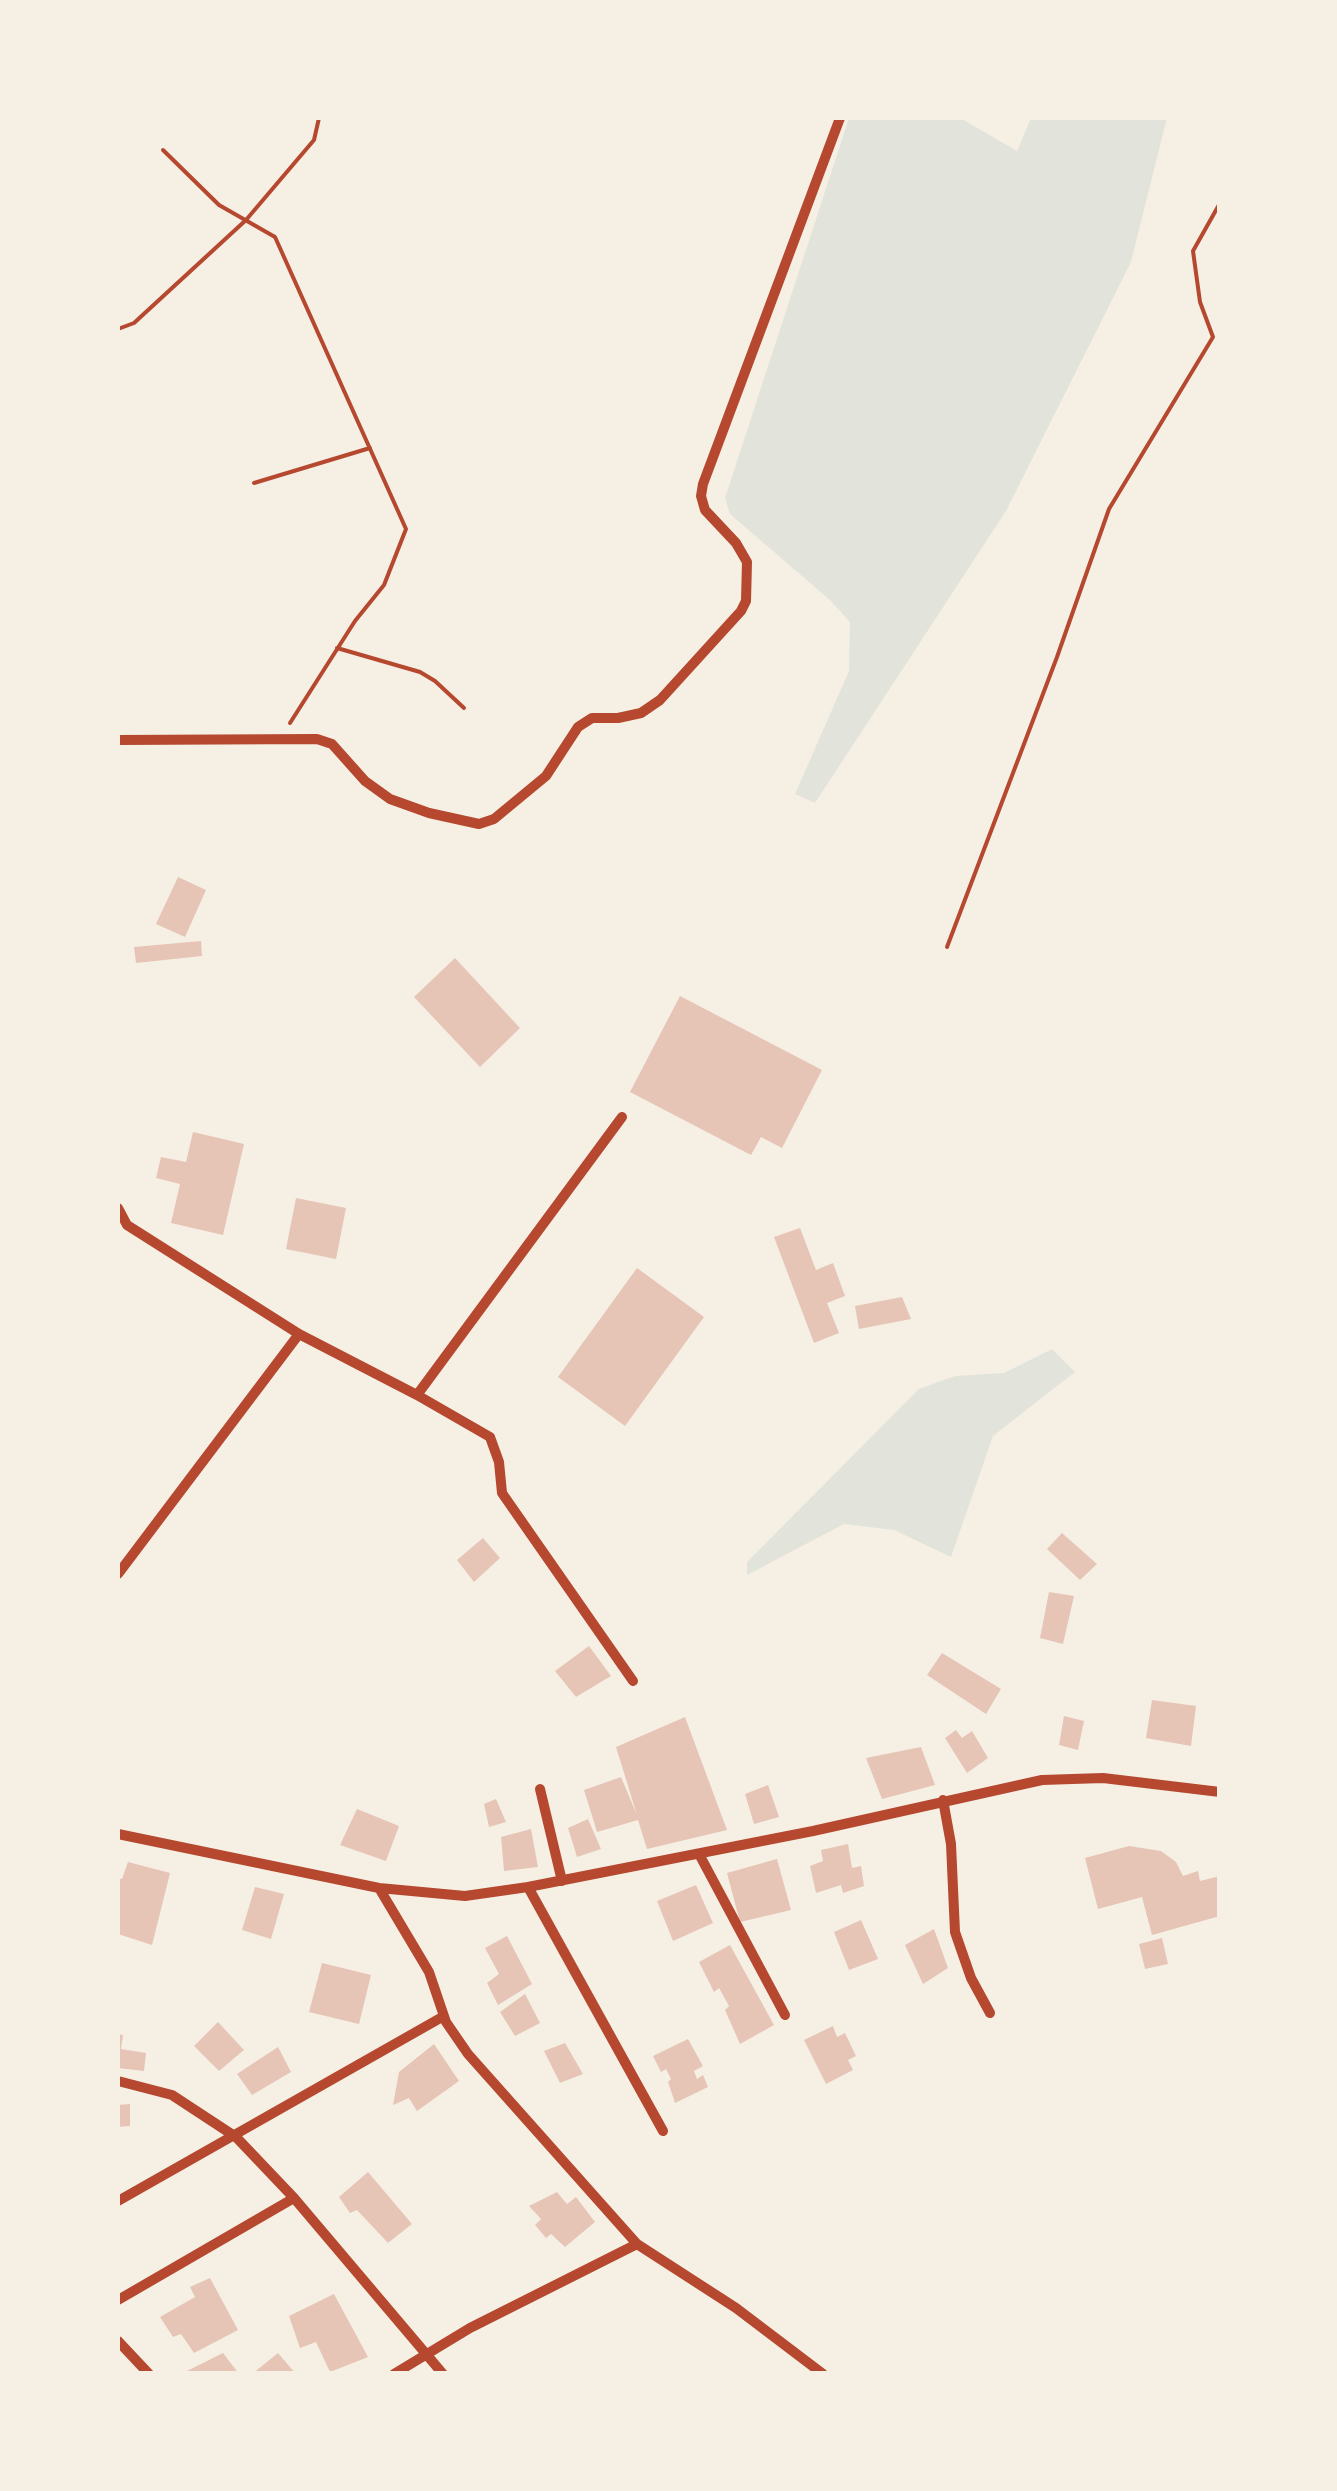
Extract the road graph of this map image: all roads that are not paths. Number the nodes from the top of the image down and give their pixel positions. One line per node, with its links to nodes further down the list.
1 (840, 118): 2 (street)
2 (118, 740)
3 (622, 1117): 6 (street)
4 (118, 1208): 5 (street)
5 (300, 1334): 6 (street); 7 (street)
6 (417, 1394): 8 (street)
7 (118, 1574)
8 (633, 1681)
9 (540, 1789): 14 (street)
10 (1220, 1792): 11 (street)
11 (943, 1800): 13 (street); 17 (street)
12 (118, 1834): 16 (street)
13 (699, 1854): 14 (street); 18 (street)
14 (562, 1881): 15 (street)
15 (528, 1887): 16 (street); 21 (street)
16 (379, 1888): 19 (street)
17 (990, 2013)
18 (784, 2015)
19 (444, 2016): 22 (street); 25 (street)
20 (118, 2081): 22 (street)
21 (663, 2131)
22 (236, 2137): 23 (street); 24 (street)
23 (294, 2198): 26 (street); 28 (street)
24 (118, 2201)
25 (638, 2244): 28 (street); 29 (street)
26 (118, 2300)
27 (118, 2341): 30 (street)
28 (426, 2355): 31 (street); 32 (street)
29 (823, 2373)
30 (149, 2374)
31 (394, 2374)
32 (443, 2374)

